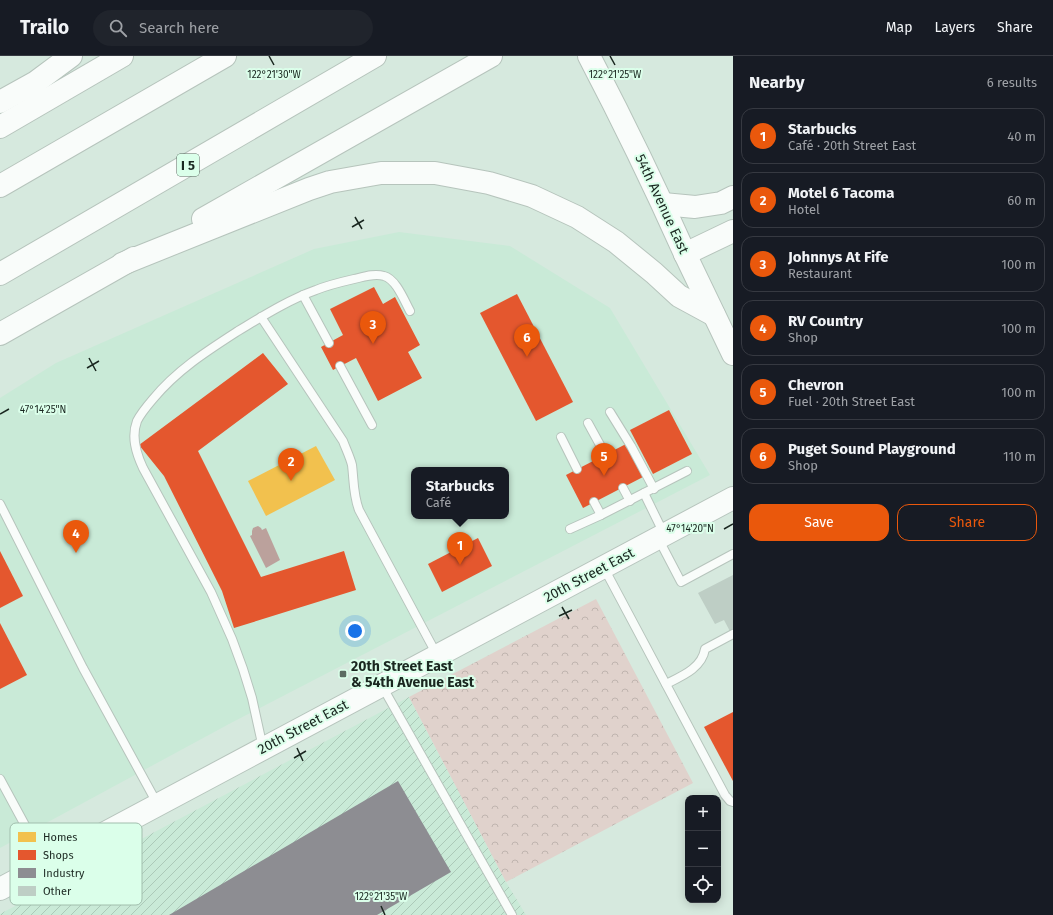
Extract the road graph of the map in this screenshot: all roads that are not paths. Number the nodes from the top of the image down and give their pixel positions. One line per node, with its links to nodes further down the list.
1 (71, 56): 7 (main road)
2 (122, 56): 8 (main road)
3 (225, 56): 9 (main road)
4 (375, 56): 15 (main road, I 5)
5 (491, 56): 14 (main road)
6 (589, 56): 11 (main road, 54th Avenue East)
7 (0, 102)
8 (0, 127)
9 (0, 186)
10 (733, 197): 11 (main road)
11 (663, 204): 13 (main road, 54th Avenue East)
12 (733, 231): 13 (main road)
13 (685, 254): 18 (main road, 54th Avenue East)
14 (122, 264): 18 (main road); 20 (main road)
15 (0, 274)
16 (303, 295): 17 (lane); 19 (lane); 21 (lane)
17 (410, 311)
18 (714, 315): 22 (main road, 54th Avenue East)
19 (261, 317): 44 (lane); 47 (lane)
20 (0, 334)
21 (329, 343)
22 (733, 354)
23 (340, 366): 26 (lane)
24 (610, 412): 32 (lane)
25 (588, 423): 28 (lane)
26 (372, 425)
27 (561, 437): 29 (lane)
28 (605, 454)
29 (577, 469)
30 (687, 471): 32 (lane)
31 (623, 488): 35 (lane)
32 (654, 489): 33 (lane)
33 (644, 493): 35 (lane); 40 (lane)
34 (733, 498): 40 (main road, 20th Street East)
35 (630, 501): 38 (lane)
36 (594, 502): 38 (lane)
37 (0, 504): 50 (lane)
38 (601, 515): 39 (lane)
39 (570, 529)
40 (661, 537): 41 (lane); 42 (main road, 20th Street East)
41 (733, 554)
42 (603, 567): 44 (main road, 20th Street East); 45 (lane)
43 (733, 634): 45 (lane)
44 (437, 656): 46 (main road, 20th Street East)
45 (666, 684): 49 (lane)
46 (381, 686): 47 (main road, 20th Street East); 55 (lane)
47 (264, 748): 50 (main road, 20th Street East)
48 (0, 780): 51 (lane)
49 (733, 802)
50 (158, 805): 52 (main road, 20th Street East)
51 (24, 823)
52 (124, 823)
53 (10, 884): 54 (main road, 20th Street East)
54 (0, 889)
55 (512, 915)

